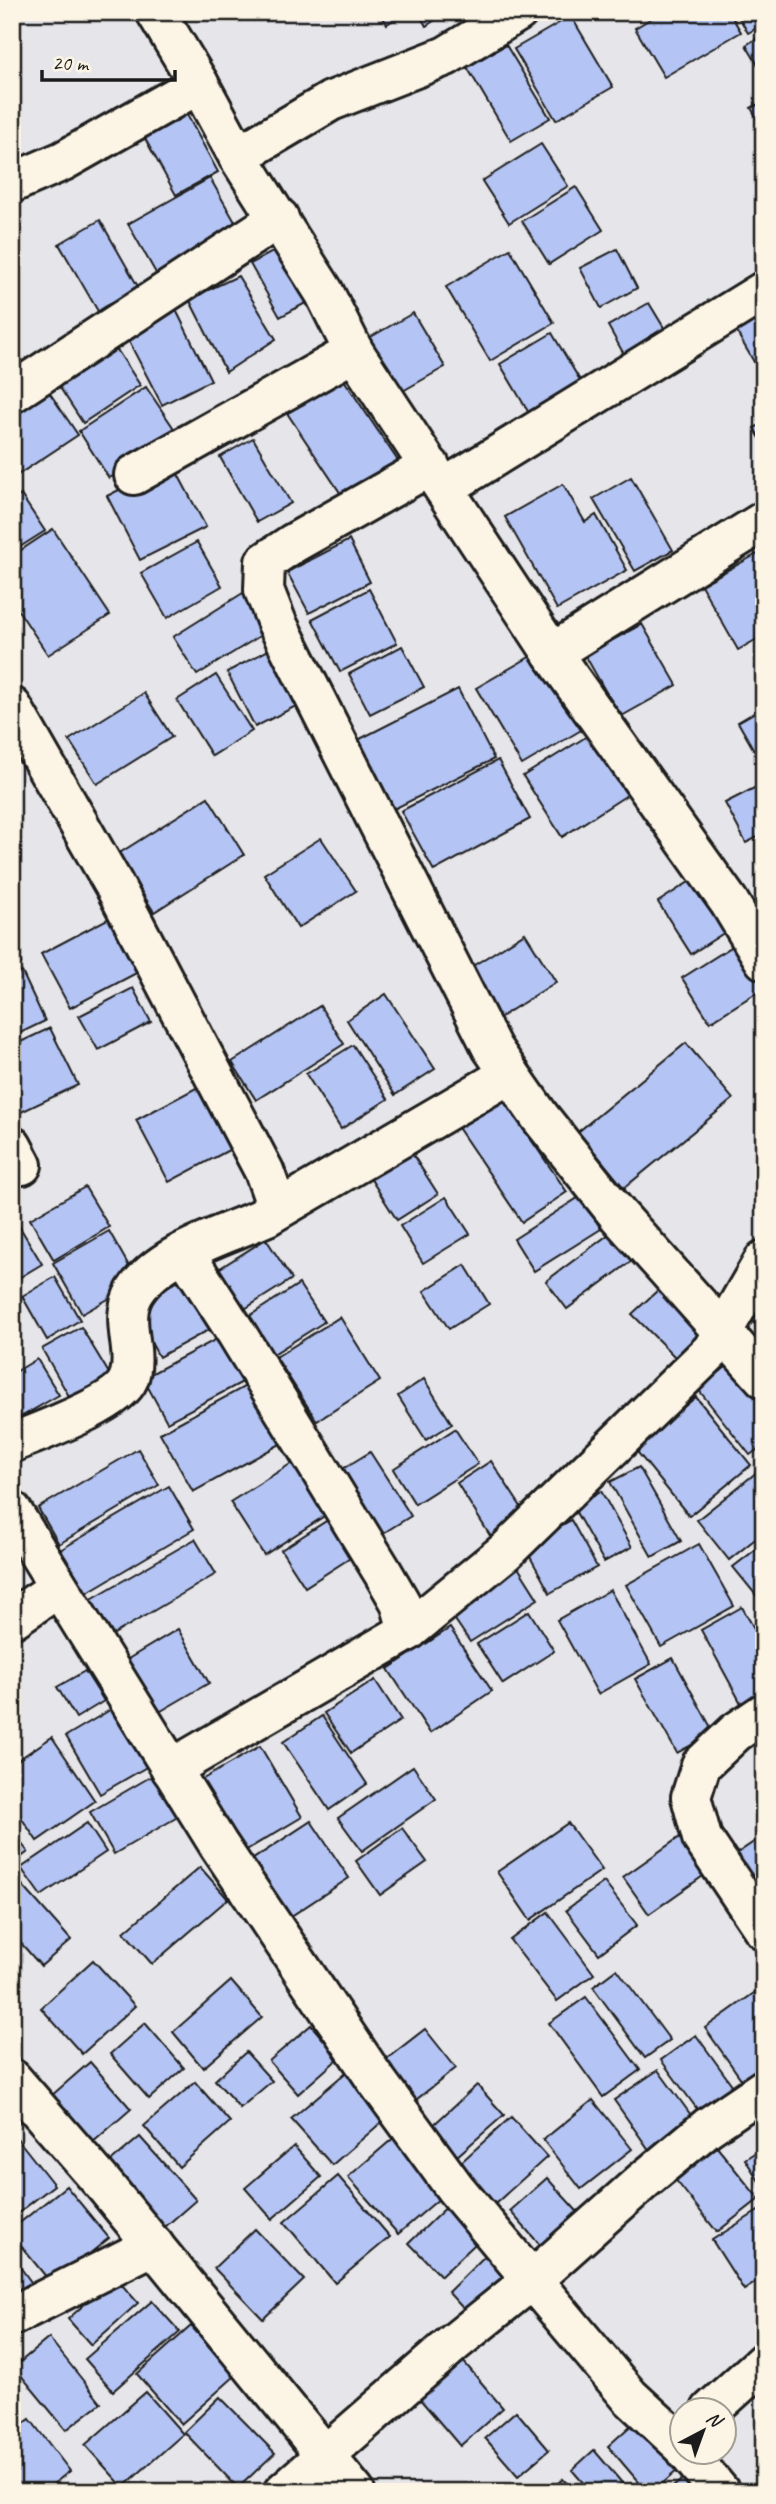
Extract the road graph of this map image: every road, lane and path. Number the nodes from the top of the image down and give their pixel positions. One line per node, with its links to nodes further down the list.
1 (156, 12): 3 (street)
2 (518, 12): 4 (street)
3 (199, 84): 4 (street); 5 (street)
4 (238, 156): 6 (street)
5 (12, 183)
6 (279, 218): 8 (street); 9 (street)
7 (764, 291): 11 (street)
8 (354, 352): 10 (street); 11 (street)
9 (12, 394)
10 (134, 475)
11 (437, 477): 13 (street); 16 (street)
12 (762, 527): 13 (street)
13 (552, 653): 15 (street)
14 (12, 707): 17 (street)
15 (764, 960)
16 (510, 1074): 17 (street); 20 (street)
17 (267, 1216): 18 (street)
18 (184, 1252): 22 (street); 26 (street)
19 (764, 1260): 20 (street)
20 (723, 1331): 21 (street); 26 (street)
21 (764, 1378)
22 (12, 1443)
23 (12, 1511): 24 (street)
24 (58, 1588): 25 (street); 28 (street)
25 (12, 1619)
26 (408, 1631): 28 (street)
27 (764, 1713): 29 (street)
28 (171, 1769): 33 (street)
29 (764, 1930)
30 (12, 2080): 32 (street)
31 (764, 2089): 33 (street)
32 (154, 2245): 34 (street); 38 (street)
33 (533, 2280): 37 (street); 38 (street)
34 (12, 2316)
35 (764, 2362): 36 (street)
36 (726, 2396)
37 (668, 2431)
38 (327, 2456): 40 (street); 41 (street)
39 (699, 2466): 42 (street)
40 (283, 2492)
41 (355, 2492)
42 (720, 2492)

